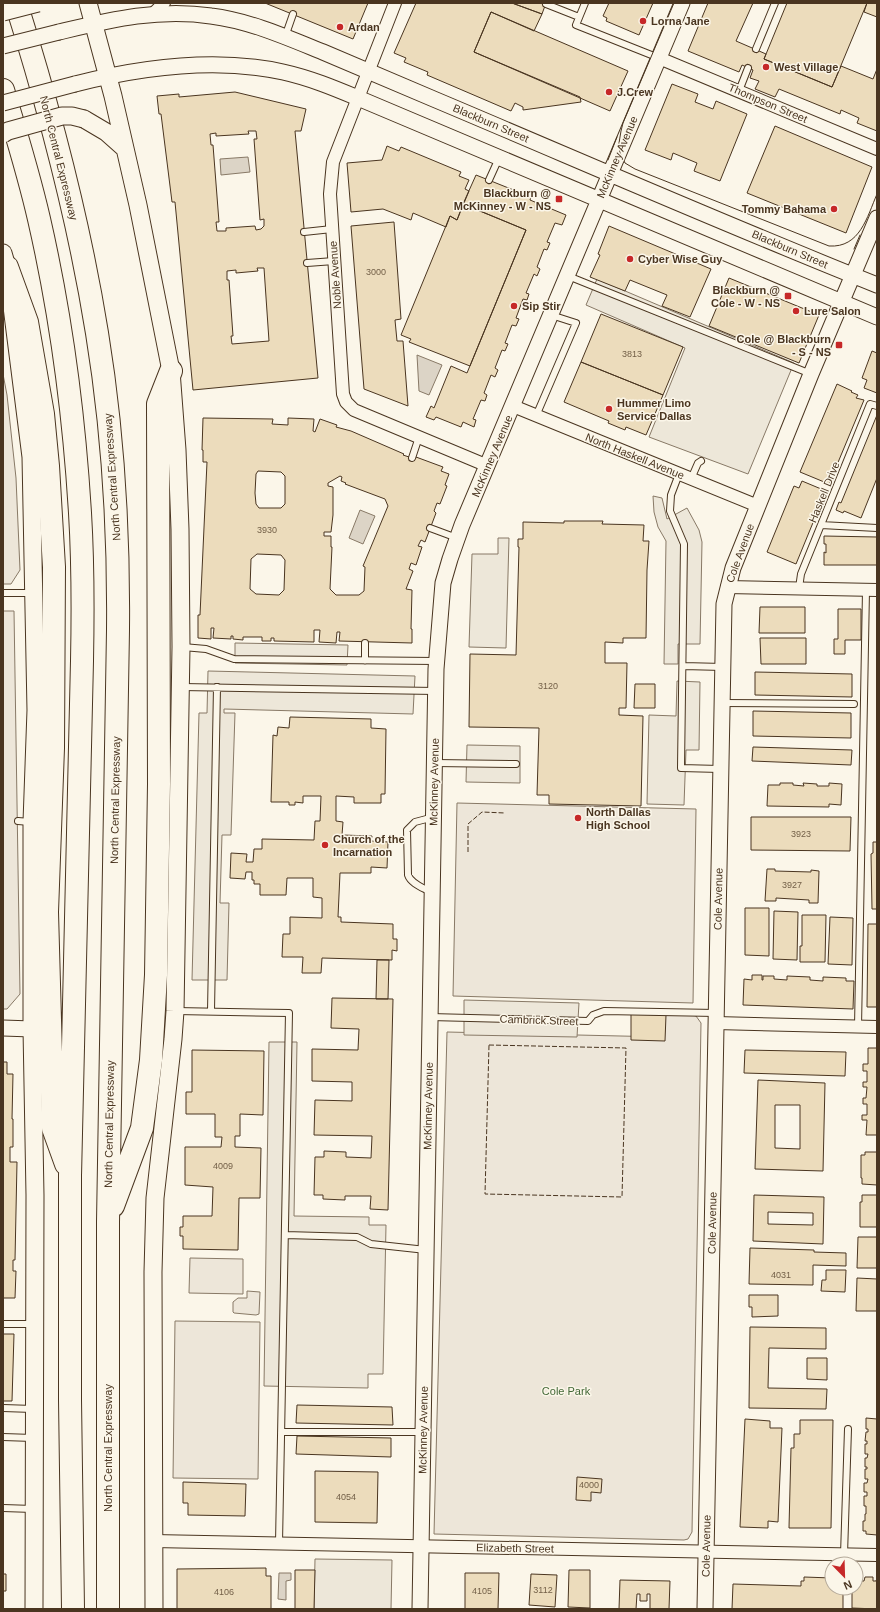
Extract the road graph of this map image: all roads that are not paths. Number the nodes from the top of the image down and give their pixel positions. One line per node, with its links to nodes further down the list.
1 (16, 3): 91 (highway, North Central Expressway)
2 (38, 3): 11 (main road, bridge)
3 (88, 3): 14 (main road)
4 (395, 3): 20 (street, Noble Avenue)
5 (585, 3): 13 (lane)
6 (682, 3): 18 (street, McKinney Avenue)
7 (775, 3): 17 (lane)
8 (546, 4): 13 (lane)
9 (159, 8): 10 (street, Blackburn Street); 14 (street, Blackburn Street)
10 (191, 8): 15 (street, Blackburn Street)
11 (3, 12)
12 (293, 14): 15 (lane)
13 (579, 17): 18 (lane)
14 (94, 24): 16 (street, bridge); 21 (main road)
15 (285, 37): 20 (street, Blackburn Street)
16 (3, 46)
17 (756, 49)
18 (659, 58): 23 (street, Thompson Street); 30 (street, McKinney Avenue)
19 (748, 68): 23 (lane)
20 (368, 71): 24 (street, Noble Avenue); 30 (street, Blackburn Street)
21 (107, 76): 24 (street); 25 (street, bridge); 27 (main road)
22 (3, 90): 90 (highway)
23 (739, 91): 28 (street, Thompson Street)
24 (358, 98): 29 (street); 34 (street, Noble Avenue)
25 (3, 103)
26 (3, 134): 27 (main road, bridge)
27 (124, 148): 45 (main road)
28 (877, 149)
29 (499, 158): 31 (lane); 32 (street)
30 (610, 175): 32 (street, McKinney Avenue); 39 (street, Blackburn Street)
31 (489, 180)
32 (599, 200): 40 (street, McKinney Avenue); 42 (street)
33 (877, 218): 39 (street, Cole Avenue)
34 (332, 229): 35 (lane); 37 (street, Noble Avenue)
35 (304, 232)
36 (5, 260): 64 (main road); 90 (highway)
37 (334, 261): 38 (lane); 50 (street, Noble Avenue)
38 (307, 263)
39 (853, 275): 41 (street, Blackburn Street); 42 (street, Cole Avenue)
40 (567, 276): 43 (street, McKinney Avenue); 46 (lane)
41 (877, 285)
42 (841, 302): 44 (street); 46 (street, Cole Avenue)
43 (551, 315): 47 (street, McKinney Avenue); 49 (lane)
44 (877, 317)
45 (171, 371): 67 (main road); 91 (highway)
46 (811, 374): 56 (street, Cole Avenue)
47 (513, 406): 49 (street, North Haskell Avenue); 53 (street, McKinney Avenue)
48 (877, 406): 57 (lane, Haskell Drive)
49 (536, 416): 54 (street, North Haskell Avenue)
50 (419, 437): 51 (lane); 53 (street, Noble Avenue)
51 (412, 458)
52 (701, 461): 55 (lane)
53 (488, 466): 60 (street, McKinney Avenue)
54 (679, 474): 55 (street, North Haskell Avenue); 70 (lane)
55 (691, 479): 56 (street, North Haskell Avenue)
56 (758, 506): 61 (street, Cole Avenue)
57 (821, 525): 59 (lane); 62 (lane, Haskell Drive)
58 (430, 528): 60 (lane)
59 (877, 528)
60 (457, 538): 69 (street, McKinney Avenue)
61 (727, 587): 62 (street); 71 (street, Cole Avenue)
62 (799, 588): 63 (street)
63 (871, 590): 86 (lane)
64 (33, 592): 65 (lane); 89 (main road)
65 (3, 593)
66 (365, 642): 68 (lane)
67 (181, 647): 68 (lane); 72 (main road)
68 (365, 661): 69 (lane)
69 (437, 661): 74 (street, McKinney Avenue)
70 (683, 666): 71 (lane); 79 (lane)
71 (723, 668): 75 (street, Cole Avenue)
72 (181, 687): 73 (lane); 82 (main road)
73 (217, 688): 74 (lane); 83 (lane)
74 (436, 691): 77 (street, McKinney Avenue)
75 (722, 702): 76 (lane); 79 (street, Cole Avenue)
76 (854, 704)
77 (435, 762): 78 (lane); 80 (street, McKinney Avenue)
78 (516, 764)
79 (721, 769): 85 (street, Cole Avenue)
80 (434, 817): 81 (street, McKinney Avenue); 81 (lane)
81 (432, 893): 84 (street, McKinney Avenue)
82 (175, 1011): 83 (lane); 105 (main road)
83 (211, 1011): 92 (lane)
84 (430, 1017): 85 (lane, Cambrick Street); 93 (street, McKinney Avenue)
85 (716, 1018): 86 (street, Cambrick Street); 108 (street, Cole Avenue)
86 (858, 1027): 87 (street, Cambrick Street)
87 (877, 1027)
88 (3, 1028): 89 (street)
89 (32, 1029): 95 (main road)
90 (70, 1176): 112 (highway)
91 (108, 1222): 113 (highway, North Central Expressway)
92 (285, 1235): 93 (lane); 99 (lane)
93 (426, 1250): 100 (street, McKinney Avenue)
94 (3, 1324): 95 (lane)
95 (35, 1324): 97 (main road)
96 (3, 1408): 97 (lane)
97 (34, 1409): 102 (main road)
98 (848, 1429): 109 (lane)
99 (281, 1432): 100 (lane); 106 (lane)
100 (423, 1432): 107 (street, McKinney Avenue)
101 (3, 1437): 102 (lane)
102 (35, 1438): 104 (main road)
103 (3, 1508): 104 (lane)
104 (35, 1510): 111 (main road)
105 (153, 1541): 106 (street, Elizabeth Street); 114 (main road)
106 (279, 1544): 107 (street, Elizabeth Street)
107 (421, 1546): 108 (street, Elizabeth Street); 115 (street, McKinney Avenue)
108 (706, 1552): 109 (street, Elizabeth Street); 116 (street, Cole Avenue)
109 (844, 1555): 110 (street, Elizabeth Street)
110 (877, 1555)
111 (34, 1609)
112 (73, 1609)
113 (108, 1609)
114 (154, 1609)
115 (420, 1609)
116 (705, 1609)

